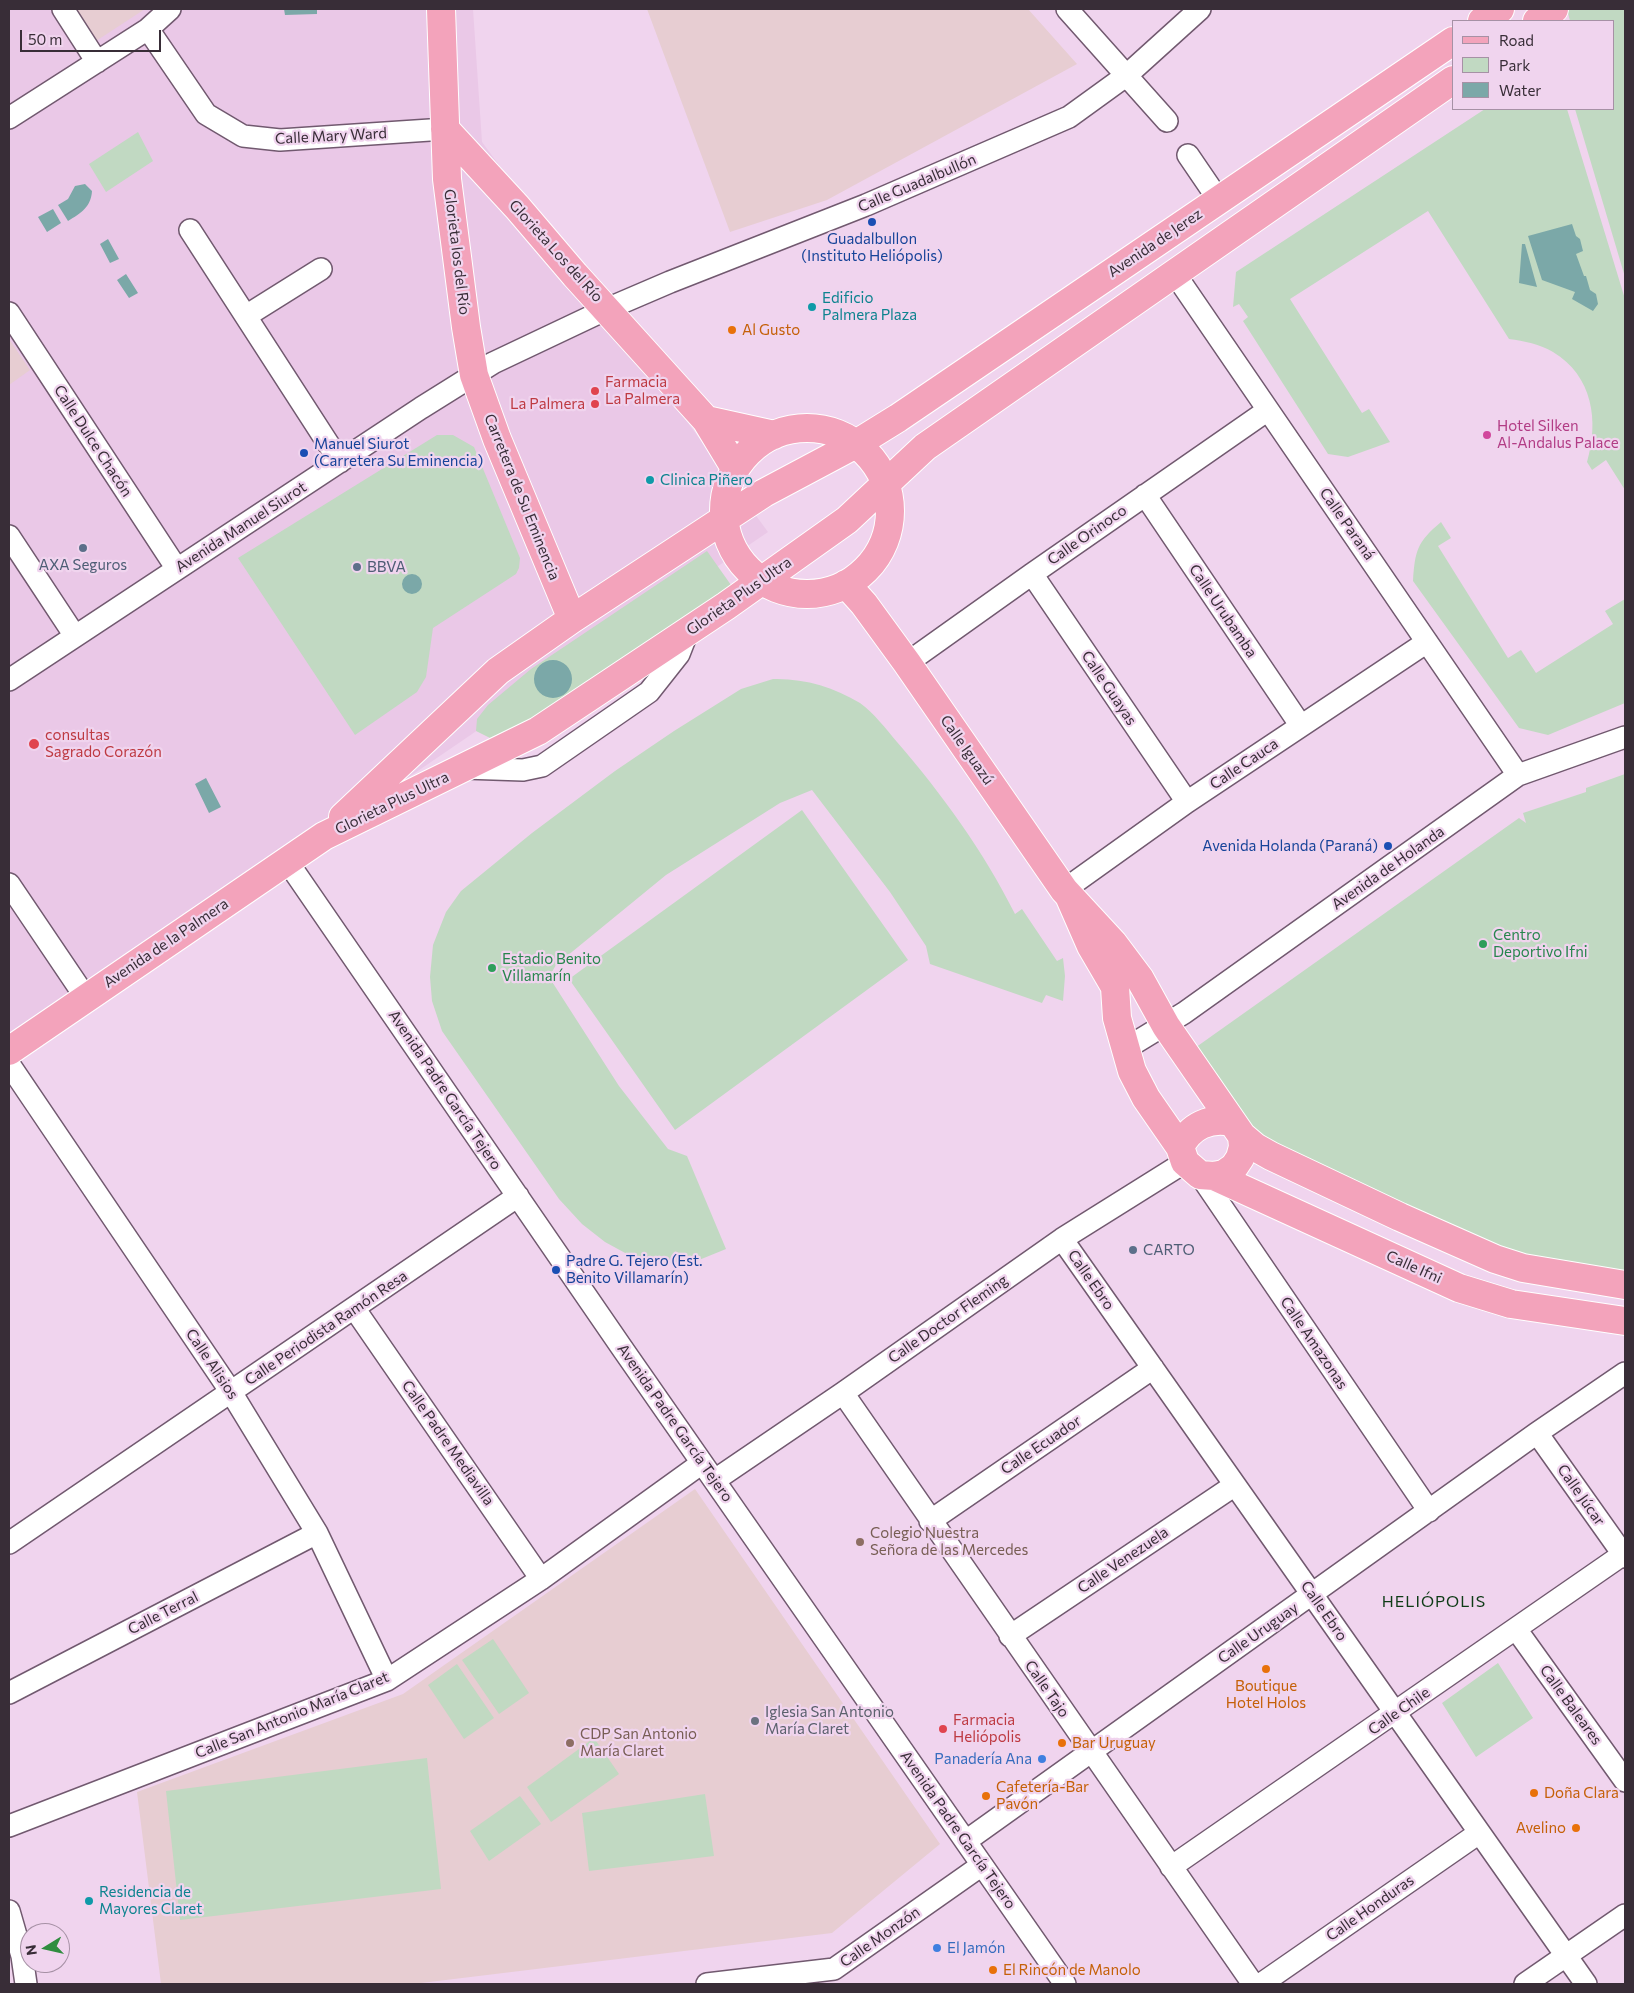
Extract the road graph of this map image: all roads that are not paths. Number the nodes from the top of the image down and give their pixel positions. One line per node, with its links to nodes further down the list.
1 (63, 9): 12 (street)
2 (170, 9): 10 (street)
3 (441, 9): 17 (main road)
4 (1067, 9): 13 (street)
5 (1200, 9): 13 (street, Calle Guadalbullón)
6 (1500, 9): 8 (main road)
7 (1554, 9): 9 (main road)
8 (1484, 20)
9 (1538, 20)
10 (148, 28): 12 (street); 17 (street, Calle Mary Ward)
11 (1452, 42): 19 (main road, Avenida de Jerez)
12 (97, 62): 15 (street)
13 (1127, 75): 16 (street); 23 (street, Calle Guadalbullón)
14 (1452, 81): 22 (main road)
15 (9, 118)
16 (1167, 121)
17 (445, 129): 23 (main road, Glorieta Los del Río); 26 (main road, Glorieta los del Río)
18 (1188, 155): 19 (street)
19 (1218, 199): 30 (main road, Avenida de Jerez)
20 (190, 230): 25 (street)
21 (321, 270): 25 (street)
22 (1175, 274): 27 (street, Calle Paraná); 33 (main road)
23 (607, 309): 26 (street, Glorieta Los del Río); 28 (main road)
24 (9, 313): 37 (street, Calle Dulce Chacón)
25 (246, 316): 31 (street)
26 (474, 375): 31 (street, Avenida Manuel Siurot); 41 (main road, Carretera de Su Eminencia)
27 (1268, 410): 34 (street, Calle Orinoco); 43 (street, Calle Paraná)
28 (706, 420): 29 (main road); 32 (main road)
29 (774, 435): 30 (main road); 32 (main road)
30 (856, 444): 33 (main road); 35 (main road, Glorieta Plus Ultra)
31 (340, 462): 37 (street, Avenida Manuel Siurot)
32 (735, 468): 35 (main road)
33 (885, 483): 39 (main road); 40 (main road, Glorieta Plus Ultra)
34 (1145, 495): 38 (street, Calle Orinoco); 46 (street, Calle Urubamba)
35 (724, 520): 40 (main road); 41 (main road, Glorieta Plus Ultra)
36 (9, 536): 42 (street)
37 (177, 569): 42 (street, Avenida Manuel Siurot)
38 (1032, 574): 44 (street, Calle Orinoco); 49 (street, Calle Guayas)
39 (855, 577): 40 (main road); 44 (main road, Calle Iguazú)
40 (762, 581): 50 (main road, Glorieta Plus Ultra)
41 (572, 619): 50 (main road, Glorieta Plus Ultra)
42 (75, 636): 45 (street, Avenida Manuel Siurot)
43 (1427, 642): 46 (street, Calle Cauca); 48 (street, Calle Paraná)
44 (907, 663): 53 (main road, Calle Iguazú)
45 (9, 680)
46 (1301, 726): 49 (street, Calle Cauca)
47 (1625, 737): 48 (street, Avenida de Holanda)
48 (1518, 775): 55 (street, Avenida de Holanda)
49 (1187, 802): 53 (street, Calle Cauca)
50 (324, 836): 51 (main road, Avenida de la Palmera)
51 (287, 861): 54 (main road, Avenida de la Palmera); 61 (street, Avenida Padre García Tejero)
52 (9, 884): 54 (street)
53 (1067, 894): 55 (main road, Calle Iguazú); 56 (main road, Calle Iguazú)
54 (86, 998): 57 (main road, Avenida de la Palmera)
55 (1166, 1026): 56 (street, Avenida de Holanda); 59 (main road, Calle Iguazú)
56 (1126, 1048): 60 (main road, Calle Iguazú)
57 (9, 1050)
58 (9, 1064): 68 (street, Calle Alisios)
59 (1237, 1129): 60 (main road); 60 (main road); 63 (main road)
60 (1195, 1165): 62 (street, Calle Doctor Fleming); 65 (main road, Calle Ifni); 74 (street, Calle Amazonas)
61 (518, 1196): 64 (street, Calle Periodista Ramón Resa); 71 (street, Avenida Padre García Tejero)
62 (1062, 1239): 66 (street, Calle Ebro); 69 (street, Calle Doctor Fleming)
63 (1625, 1285)
64 (354, 1308): 68 (street, Calle Periodista Ramón Resa); 79 (street, Calle Padre Mediavilla)
65 (1625, 1321)
66 (1153, 1368): 73 (street, Calle Ebro); 75 (street, Calle Ecuador)
67 (1625, 1373): 70 (street, Calle Uruguay)
68 (231, 1392): 76 (street, Calle Alisios); 77 (street, Calle Periodista Ramón Resa)
69 (843, 1393): 72 (street, Calle Doctor Fleming); 75 (street, Calle Tajo)
70 (1537, 1433): 74 (street, Calle Uruguay); 78 (street, Calle Júcar)
71 (702, 1463): 72 (street, Avenida Padre García Tejero); 79 (street, Calle San Antonio María Claret)
72 (715, 1480): 90 (street, Avenida Padre García Tejero)
73 (1235, 1485): 80 (street, Calle Ebro); 82 (street, Calle Venezuela)
74 (1429, 1511): 80 (street, Calle Uruguay)
75 (930, 1521): 82 (street, Calle Tajo)
76 (317, 1534): 83 (street, Calle Alisios); 84 (street, Calle Terral)
77 (9, 1543)
78 (1625, 1555): 81 (street, Calle Chile)
79 (541, 1579): 83 (street, Calle San Antonio María Claret)
80 (1312, 1594): 85 (street, Calle Ebro); 86 (street, Calle Uruguay)
81 (1516, 1629): 85 (street, Calle Chile); 87 (street, Calle Baleares)
82 (1010, 1636): 86 (street, Calle Tajo)
83 (387, 1680): 88 (street, Calle San Antonio María Claret)
84 (9, 1693)
85 (1395, 1713): 89 (street, Calle Ebro); 92 (street, Calle Chile)
86 (1091, 1752): 90 (street, Calle Uruguay); 92 (street, Calle Tajo)
87 (1625, 1781)
88 (9, 1826)
89 (1479, 1833): 95 (street, Calle Ebro); 101 (street, Calle Honduras)
90 (966, 1841): 91 (street, Avenida Padre García Tejero)
91 (982, 1865): 96 (street, Calle Monzón); 99 (street, Avenida Padre García Tejero)
92 (1171, 1867): 100 (street, Calle Tajo)
93 (9, 1911): 97 (street)
94 (1625, 1915): 95 (street)
95 (1566, 1956): 102 (street); 103 (street, Calle Ebro)
96 (835, 1977): 98 (street, Calle Monzón)
97 (26, 1984)
98 (707, 1984)
99 (1065, 1984)
100 (1253, 1984)
101 (1261, 1984)
102 (1525, 1984)
103 (1586, 1984)

